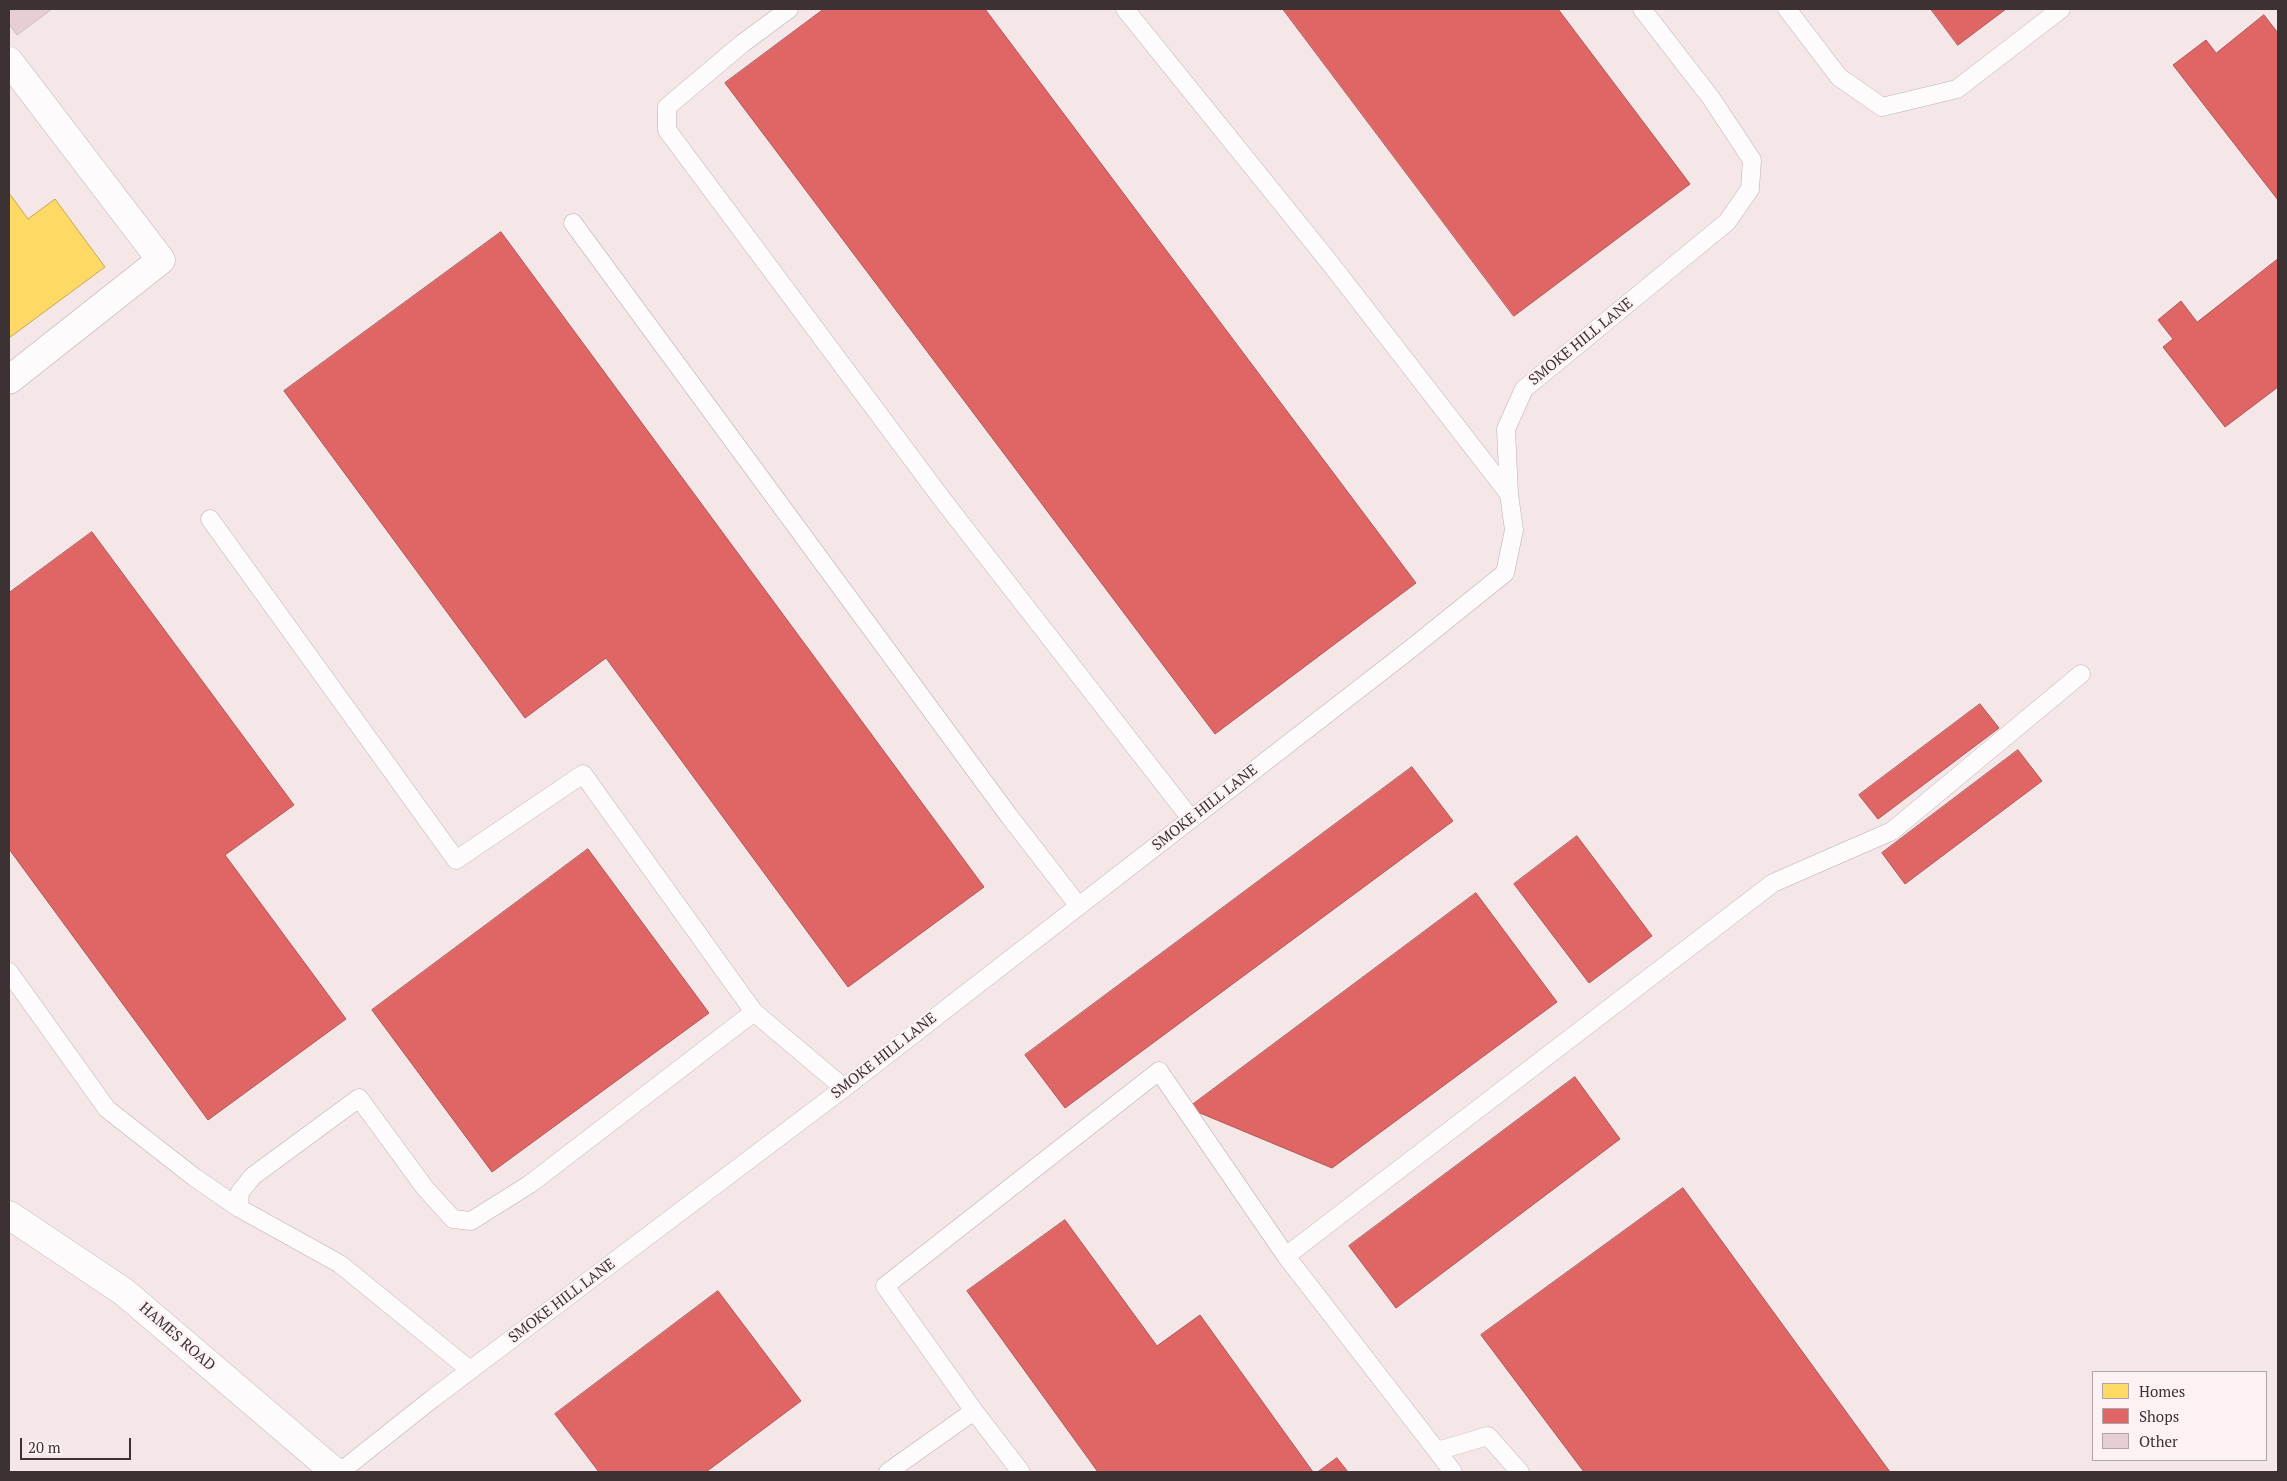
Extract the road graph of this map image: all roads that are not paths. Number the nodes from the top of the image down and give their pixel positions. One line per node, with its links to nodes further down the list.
1 (789, 9): 12 (lane)
2 (1126, 9): 9 (lane)
3 (1642, 9): 9 (lane, SMOKE HILL LANE)
4 (1787, 9): 5 (lane)
5 (2061, 9)
6 (9, 61): 8 (street)
7 (573, 223): 13 (lane)
8 (9, 380)
9 (1509, 494): 12 (lane, SMOKE HILL LANE)
10 (210, 519): 15 (lane)
11 (2080, 674): 19 (lane)
12 (1191, 819): 13 (lane, SMOKE HILL LANE)
13 (1078, 905): 16 (lane, SMOKE HILL LANE)
14 (9, 972): 17 (lane)
15 (754, 1012): 16 (lane); 17 (lane)
16 (844, 1088): 20 (lane, SMOKE HILL LANE)
17 (239, 1208): 20 (lane)
18 (9, 1215): 23 (street, HAMES ROAD)
19 (1286, 1256): 21 (lane); 22 (lane)
20 (470, 1370): 24 (lane, SMOKE HILL LANE)
21 (974, 1411): 25 (lane); 26 (lane)
22 (1437, 1451): 27 (lane); 28 (lane)
23 (335, 1472)
24 (340, 1472)
25 (888, 1472)
26 (1021, 1472)
27 (1453, 1472)
28 (1520, 1472)

